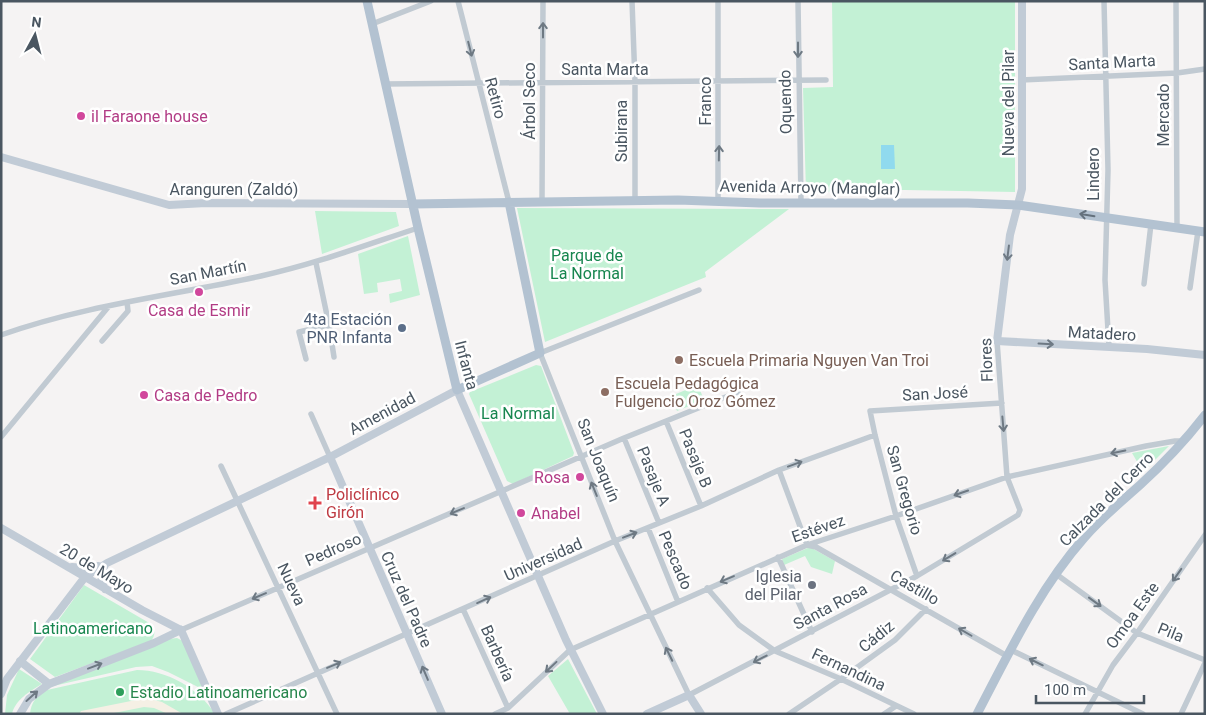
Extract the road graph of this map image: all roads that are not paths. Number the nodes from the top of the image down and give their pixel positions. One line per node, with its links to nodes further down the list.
1 (368, 1): 11 (main road, Infanta)
2 (431, 1): 11 (street)
3 (458, 1): 20 (street, Retiro, one-way to 20)
4 (543, 1): 21 (street, Árbol Seco, one-way to 4)
5 (632, 1): 18 (street, Subirana)
6 (718, 1): 19 (street, Franco)
7 (798, 1): 17 (street, Oquendo, one-way to 17)
8 (1022, 1): 16 (main road, Nueva del Pilar)
9 (1104, 1): 14 (street, Lindero)
10 (1176, 1): 13 (street, Mercado)
11 (372, 24): 22 (main road, Infanta)
12 (1205, 70): 13 (street, Santa Marta)
13 (1178, 73): 14 (street, Santa Marta); 34 (street, Mercado)
14 (1106, 76): 16 (street, Santa Marta); 31 (street, Lindero)
15 (826, 80): 17 (street, Santa Marta)
16 (1021, 80): 30 (main road, Nueva del Pilar)
17 (798, 81): 19 (street, Santa Marta); 28 (street, Oquendo)
18 (635, 82): 19 (street, Santa Marta); 21 (street, Santa Marta); 24 (street, Subirana)
19 (719, 82): 26 (street, Franco, one-way to 19)
20 (478, 83): 21 (street, Santa Marta); 22 (street, Santa Marta); 27 (street, Retiro)
21 (543, 83): 25 (street, Árbol Seco)
22 (385, 84): 29 (main road, Infanta)
23 (1, 157): 29 (main road, Aranguren (Zaldó))
24 (635, 200): 25 (main road, Avenida Arroyo (Manglar)); 26 (main road, Avenida Arroyo (Manglar))
25 (542, 201): 27 (main road, Avenida Arroyo (Manglar))
26 (718, 201): 28 (main road, Avenida Arroyo (Manglar))
27 (510, 202): 29 (main road, Avenida Arroyo (Manglar)); 47 (main road, San Joaquín)
28 (801, 203): 30 (main road, Avenida Arroyo (Manglar))
29 (413, 204): 33 (main road, Infanta)
30 (1018, 205): 31 (main road, Avenida Arroyo (Manglar), one-way to 30); 45 (main road, Flores, one-way to 45)
31 (1106, 218): 32 (main road, Avenida Arroyo (Manglar)); 46 (street, Lindero)
32 (1151, 224): 34 (main road, Avenida Arroyo (Manglar)); 37 (street)
33 (418, 228): 36 (street, San Martín); 51 (main road, Infanta)
34 (1177, 228): 35 (main road, Avenida Arroyo (Manglar))
35 (1201, 232): 38 (street)
36 (316, 263): 40 (street, San Martín); 42 (street)
37 (1144, 284)
38 (1190, 288)
39 (699, 290): 47 (street, Amenidad)
40 (127, 302): 41 (street, San Martín); 44 (street)
41 (109, 306): 43 (street, San Martín); 59 (street)
42 (329, 325): 49 (street); 50 (street)
43 (1, 335)
44 (102, 341)
45 (997, 341): 46 (main road, Matadero, one-way to 46); 53 (street, Flores)
46 (1109, 347): 48 (main road, Matadero)
47 (540, 353): 51 (main road, Amenidad); 63 (street, San Joaquín)
48 (1205, 355)
49 (334, 357)
50 (306, 359)
51 (457, 390): 62 (main road, Amenidad); 67 (main road, Infanta)
52 (738, 392): 57 (street, Pedroso)
53 (1002, 403): 54 (street, San José); 66 (street, Flores, one-way to 66)
54 (870, 411): 58 (street, San Gregorio)
55 (311, 414): 62 (street, Cruz del Padre)
56 (1205, 415): 61 (main road, Calzada del Cerro)
57 (666, 421): 60 (street, Pedroso); 69 (street, Pasaje B)
58 (874, 435): 65 (street, Universidad, one-way to 58); 71 (street, San Gregorio)
59 (1, 437)
60 (624, 438): 63 (street, Pedroso); 72 (street, Pasaje A)
61 (1183, 441): 66 (street, Estévez, one-way to 66); 82 (main road, Calzada del Cerro)
62 (330, 457): 68 (main road, Amenidad); 78 (main road, Cruz del Padre)
63 (581, 457): 67 (street, Pedroso); 76 (street, San Joaquín, one-way to 63)
64 (221, 466): 68 (street, Nueva)
65 (779, 470): 69 (street, Universidad); 77 (street)
66 (1007, 477): 70 (street, Flores); 71 (street, Estévez, one-way to 71)
67 (501, 492): 78 (street, Pedroso, one-way to 78); 85 (main road, Infanta)
68 (238, 500): 80 (main road, Amenidad); 86 (street, Nueva)
69 (701, 506): 72 (street, Universidad)
70 (1020, 513): 83 (street, Santa Rosa, one-way to 83)
71 (896, 516): 77 (street, Estévez); 83 (street, San Gregorio)
72 (659, 524): 74 (street, Universidad)
73 (1, 528): 81 (main road, 20 de Mayo)
74 (648, 528): 76 (street, Universidad, one-way to 74); 90 (street, Pescado)
75 (1205, 535): 98 (street, Omoa Este, one-way to 98)
76 (615, 541): 85 (street, Universidad); 93 (street, San Joaquín)
77 (806, 545): 79 (street, Estévez); 88 (street, Castillo)
78 (369, 548): 86 (street, Pedroso); 97 (main road, Cruz del Padre)
79 (778, 558): 87 (street, Estévez, one-way to 87); 96 (street)
80 (107, 563): 81 (main road); 84 (main road, Amenidad); 89 (main road)
81 (63, 564): 84 (main road, 20 de Mayo)
82 (1056, 574): 98 (street, Pila, one-way to 98); 102 (main road, Calzada del Cerro)
83 (917, 576): 88 (street, Santa Rosa)
84 (85, 577): 89 (main road, 20 de Mayo); 103 (main road, Amenidad)
85 (538, 577): 91 (street, Universidad, one-way to 85); 100 (main road, Infanta)
86 (278, 588): 95 (street, Pedroso, one-way to 95); 105 (street, Nueva)
87 (706, 588): 90 (street, Estévez); 101 (street, Fernandina)
88 (892, 589): 92 (street, Castillo); 96 (street, Santa Rosa)
89 (105, 590): 94 (main road, 20 de Mayo)
90 (678, 602): 93 (street, Estévez)
91 (463, 609): 97 (street, Universidad); 112 (street, Barbería)
92 (926, 609): 102 (street, Castillo, one-way to 92); 106 (street, Cádiz)
93 (650, 614): 100 (street, Estévez); 110 (street, San Joaquín, one-way to 93)
94 (159, 620): 95 (main road, 20 de Mayo); 99 (main road)
95 (181, 630): 99 (main road, Pedroso); 114 (main road)
96 (812, 632): 101 (street, Santa Rosa)
97 (408, 633): 105 (street, Universidad, one-way to 97); 117 (main road, Cruz del Padre, one-way to 97)
98 (1137, 633): 104 (street, Pila); 108 (street, Omoa Este)
99 (154, 643): 107 (main road, Pedroso, one-way to 99)
100 (570, 650): 112 (street, Estévez, one-way to 112); 119 (main road, Infanta)
101 (775, 651): 106 (street, Fernandina); 110 (street, Santa Rosa, one-way to 110)
102 (1009, 653): 108 (street, Castillo, one-way to 102); 125 (main road, Calzada del Cerro)
103 (20, 661): 107 (main road); 109 (main road, Amenidad)
104 (1205, 662): 128 (street)
105 (317, 672): 115 (street, Universidad); 116 (street, Nueva)
106 (841, 679): 111 (street, Fernandina); 122 (street, Cádiz)
107 (49, 684): 113 (main road, Pedroso, one-way to 107)
108 (1096, 692): 126 (street, Omoa Este); 127 (street, Castillo)
109 (1, 694)
110 (689, 695): 120 (main road, Santa Rosa); 121 (main road, San Joaquín)
111 (896, 706): 123 (street); 124 (street, Fernandina)
112 (508, 708): 118 (street, Estévez)
113 (20, 714)
114 (218, 714)
115 (226, 714)
116 (336, 714)
117 (442, 714)
118 (495, 714)
119 (603, 714)
120 (647, 714)
121 (701, 714)
122 (789, 714)
123 (884, 714)
124 (914, 714)
125 (978, 714)
126 (1085, 714)
127 (1142, 714)
128 (1181, 714)

